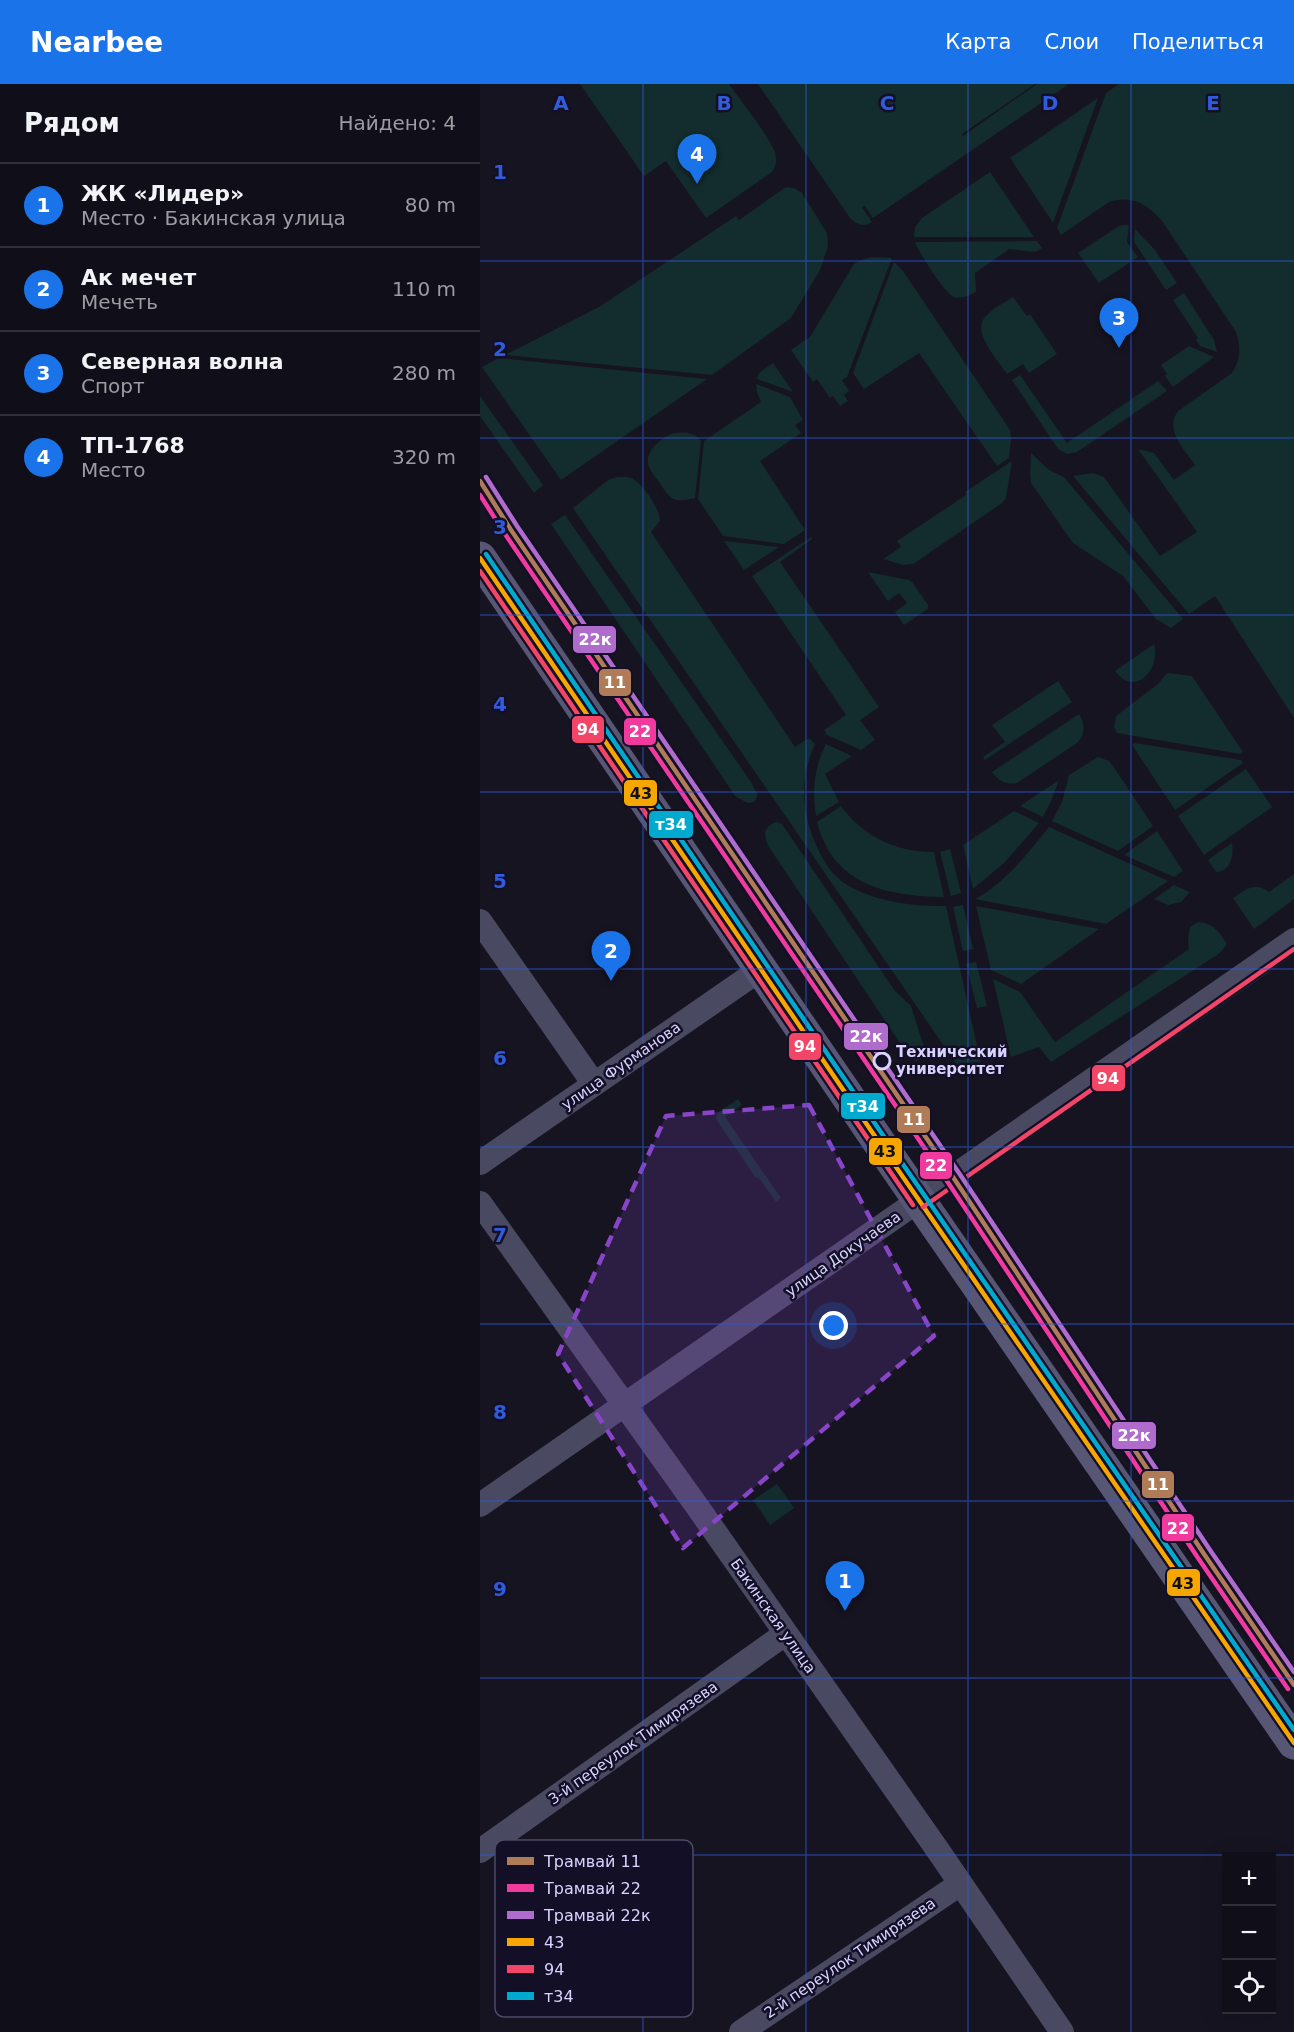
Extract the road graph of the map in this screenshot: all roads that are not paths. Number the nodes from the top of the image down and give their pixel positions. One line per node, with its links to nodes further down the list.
1 (480, 558): 4 (main road)
2 (480, 921): 5 (street)
3 (1294, 940): 7 (street, улица Докучаева)
4 (761, 969): 5 (street, улица Фурманова); 7 (main road)
5 (594, 1084): 6 (street, улица Фурманова)
6 (480, 1163)
7 (919, 1201): 9 (street, улица Докучаева); 12 (main road)
8 (480, 1203): 9 (street, Бакинская улица)
9 (626, 1405): 10 (street, улица Докучаева); 11 (street, Бакинская улица)
10 (480, 1505)
11 (785, 1634): 13 (street, 3-й переулок Тимирязева); 16 (street, Бакинская улица)
12 (1294, 1743)
13 (495, 1840)
14 (495, 1840): 15 (street, 3-й переулок Тимирязева)
15 (480, 1851)
16 (960, 1884): 17 (street, 2-й переулок Тимирязева); 18 (street, Бакинская улица)
17 (741, 2032)
18 (1062, 2032)

